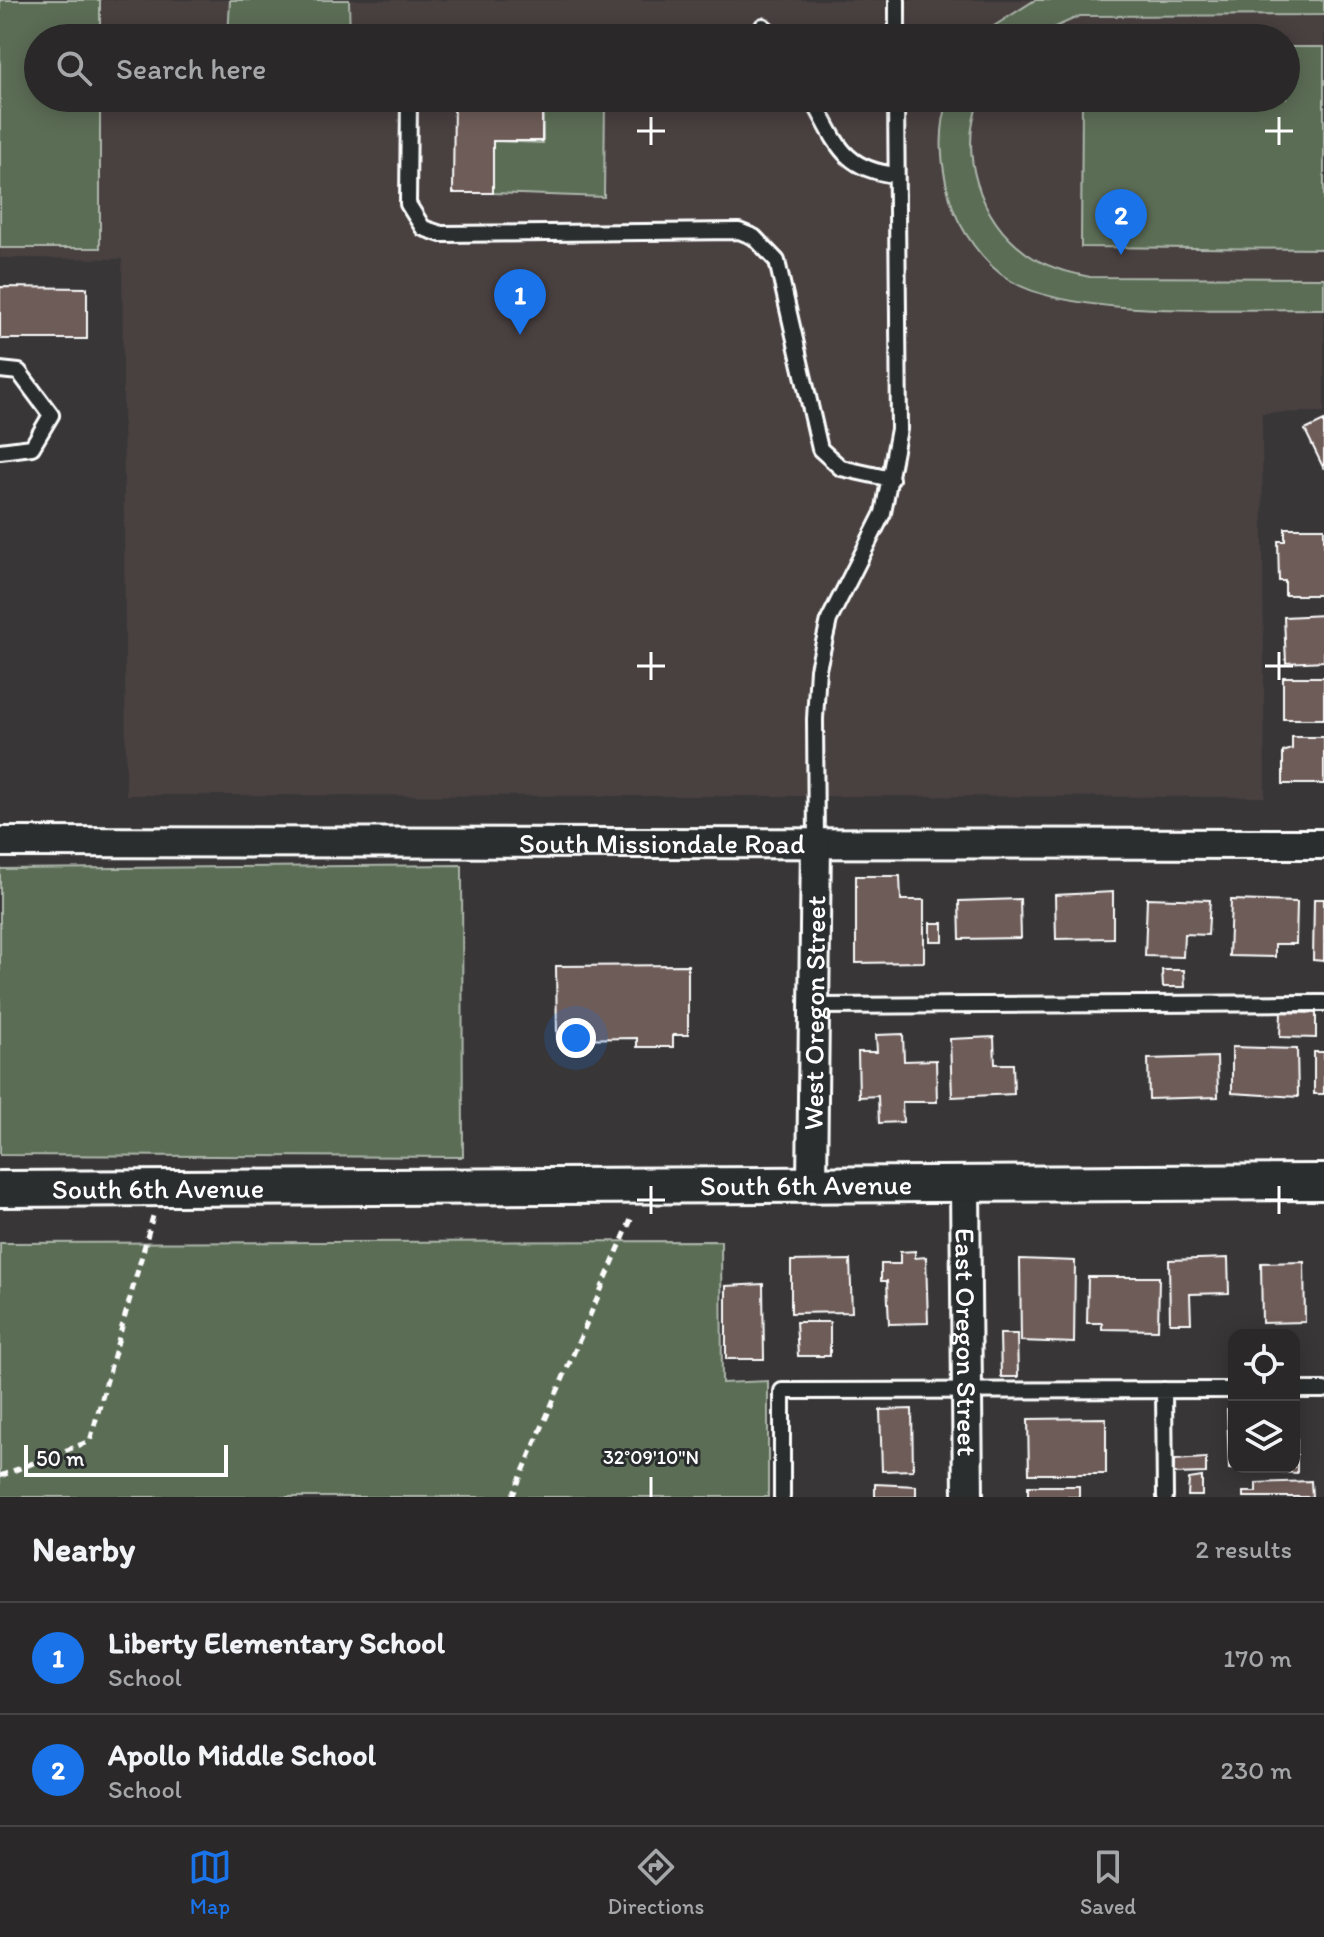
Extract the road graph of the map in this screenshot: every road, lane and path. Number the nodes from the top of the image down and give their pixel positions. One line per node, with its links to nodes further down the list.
1 (897, 0): 2 (lane)
2 (897, 24)
3 (409, 112): 9 (lane)
4 (820, 112): 6 (lane)
5 (896, 112): 6 (lane)
6 (896, 175): 9 (lane)
7 (0, 370): 8 (lane)
8 (0, 451)
9 (891, 479): 11 (lane)
10 (0, 842): 11 (street, South Missiondale Road)
11 (816, 842): 12 (street, South Missiondale Road); 14 (street, West Oregon Street)
12 (1324, 844)
13 (1324, 1003): 14 (lane)
14 (815, 1006): 16 (street, West Oregon Street)
15 (1324, 1182): 18 (street, South 6th Avenue)
16 (812, 1183): 17 (street, South 6th Avenue); 18 (street, South 6th Avenue)
17 (645, 1185): 19 (street, South 6th Avenue); 27 (path)
18 (965, 1186): 21 (street, East Oregon Street)
19 (161, 1188): 20 (street, South 6th Avenue); 26 (path)
20 (0, 1189)
21 (966, 1390): 22 (lane); 28 (lane); 29 (street, East Oregon Street)
22 (1164, 1390): 23 (lane); 30 (lane)
23 (1228, 1390)
24 (1300, 1390): 25 (lane)
25 (1324, 1390)
26 (0, 1476)
27 (512, 1497)
28 (782, 1497)
29 (968, 1497)
30 (1165, 1497)

